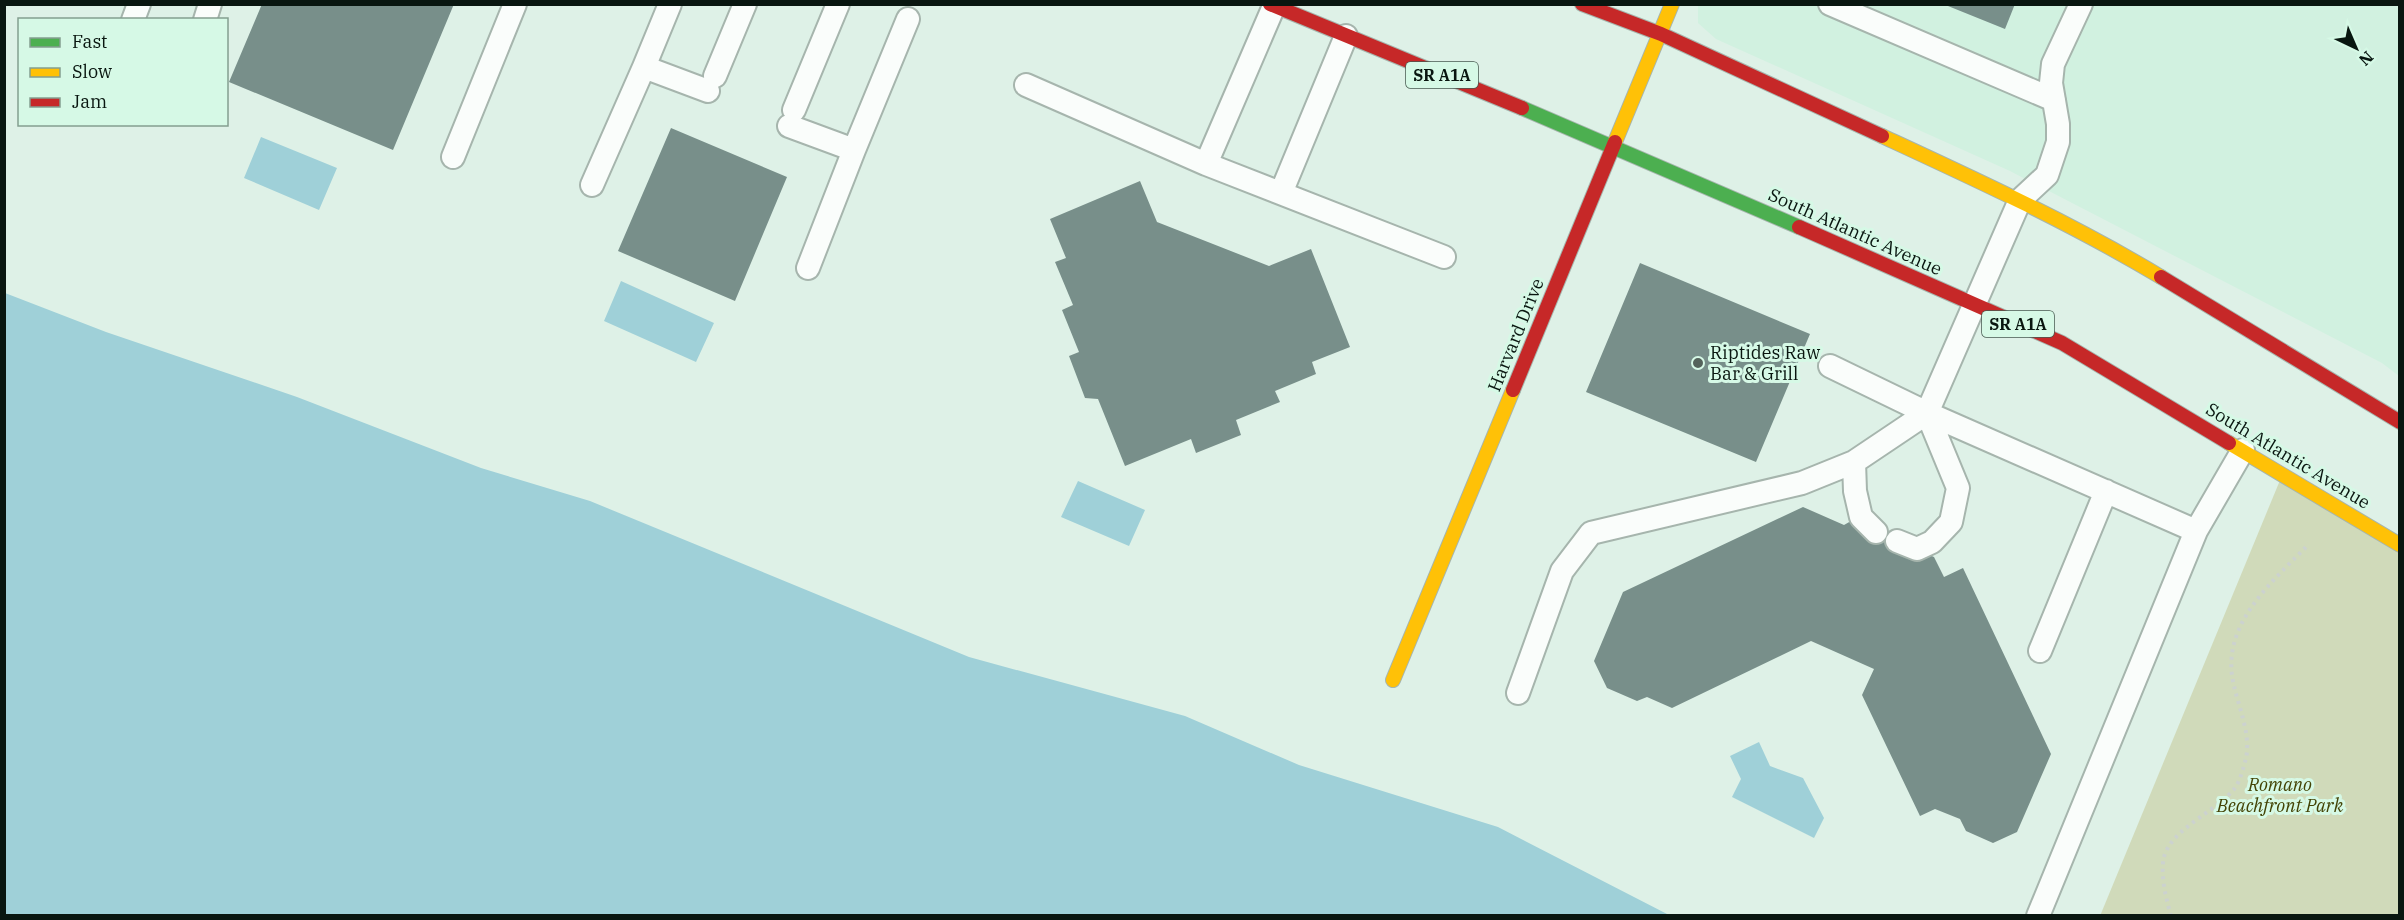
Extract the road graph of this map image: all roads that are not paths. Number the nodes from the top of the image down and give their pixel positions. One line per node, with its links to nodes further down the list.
1 (515, 4): 18 (lane)
2 (670, 4): 13 (lane)
3 (746, 4): 13 (lane)
4 (838, 4): 17 (lane)
5 (1582, 4): 11 (main road)
6 (1672, 4): 11 (main road, Harvard Drive)
7 (1830, 4): 15 (lane)
8 (2081, 4): 15 (lane)
9 (1272, 5): 12 (main road, South Atlantic Avenue / SR A1A); 19 (lane)
10 (908, 19): 17 (lane)
11 (1661, 34): 16 (main road, Harvard Drive); 22 (main road)
12 (1346, 36): 16 (main road, South Atlantic Avenue / SR A1A); 21 (lane)
13 (644, 67): 20 (lane)
14 (1026, 85): 19 (lane)
15 (2054, 100): 22 (lane)
16 (1614, 146): 25 (main road, South Atlantic Avenue / SR A1A); 37 (main road, Harvard Drive)
17 (854, 150): 24 (lane)
18 (453, 157)
19 (1206, 164): 21 (lane)
20 (592, 185)
21 (1281, 193): 23 (lane)
22 (2020, 200): 25 (lane); 28 (main road)
23 (1444, 257)
24 (808, 268)
25 (1974, 304): 27 (lane); 29 (main road, South Atlantic Avenue / SR A1A)
26 (1830, 366): 27 (lane)
27 (1927, 413): 30 (lane); 31 (lane); 34 (lane)
28 (2400, 422)
29 (2244, 450): 32 (lane); 35 (main road, South Atlantic Avenue / SR A1A)
30 (1854, 462): 33 (lane); 38 (lane)
31 (2106, 491): 32 (lane); 36 (lane)
32 (2196, 531): 39 (lane)
33 (1876, 532)
34 (1897, 541)
35 (2400, 544)
36 (2040, 651)
37 (1393, 680)
38 (1518, 693)
39 (2038, 915)

